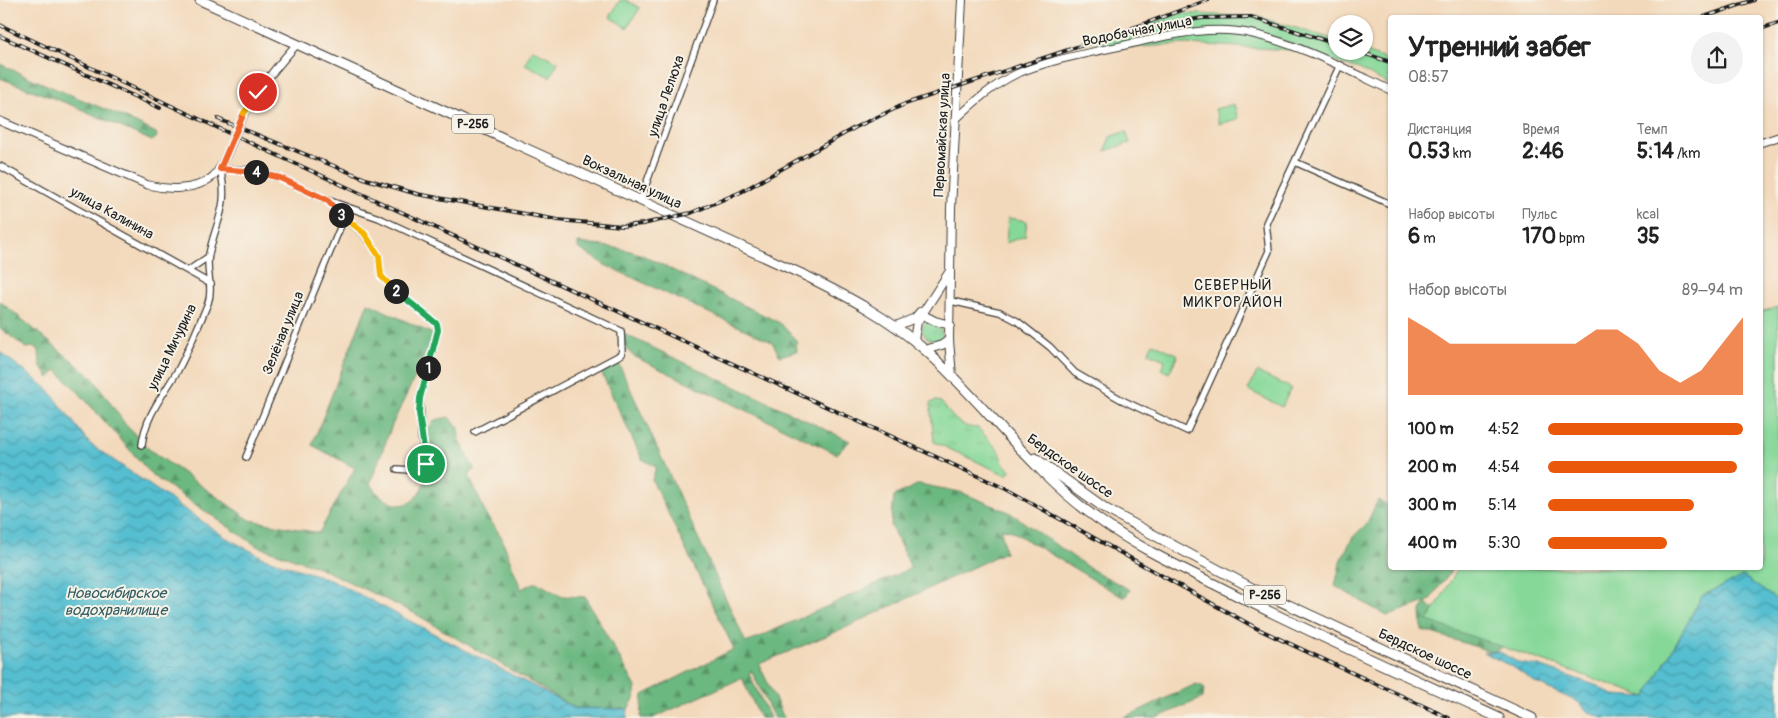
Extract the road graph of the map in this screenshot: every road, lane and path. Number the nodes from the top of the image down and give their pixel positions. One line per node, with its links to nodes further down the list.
1 (200, 0): 4 (highway, Вокзальная улица / Р-256)
2 (713, 0): 15 (street, улица Лелюха)
3 (962, 0): 7 (main road, Первомайская улица)
4 (297, 44): 13 (street); 15 (highway, Вокзальная улица / Р-256)
5 (1340, 65): 6 (street, Водобачная улица); 7 (street, Водобачная улица); 11 (street)
6 (1388, 89)
7 (956, 120): 20 (main road, Первомайская улица)
8 (0, 121): 13 (street)
9 (1778, 137): 10 (street)
10 (1763, 142)
11 (1295, 162): 16 (street); 23 (street)
12 (0, 166): 19 (street, улица Калинина)
13 (220, 169): 14 (street); 18 (street, улица Мичурина)
14 (327, 200): 17 (street); 31 (street)
15 (640, 201): 26 (highway, Вокзальная улица / Р-256)
16 (1388, 203)
17 (344, 218): 34 (street, Зелёная улица); 35 (street)
18 (208, 257): 19 (street); 21 (street, улица Мичурина)
19 (189, 270): 21 (street, улица Калинина)
20 (950, 271): 22 (main road); 23 (main road, Первомайская улица)
21 (211, 284): 33 (street, улица Мичурина)
22 (931, 300): 24 (main road); 26 (main road)
23 (951, 302): 25 (main road, Первомайская улица)
24 (921, 314): 25 (main road); 27 (main road)
25 (950, 325): 28 (main road, Первомайская улица)
26 (896, 326): 27 (highway, Вокзальная улица / Р-256)
27 (914, 340): 29 (highway, Вокзальная улица / Р-256)
28 (949, 340): 29 (main road); 30 (main road, Первомайская улица)
29 (925, 350): 30 (highway, Вокзальная улица / Р-256)
30 (952, 376): 32 (highway, Вокзальная улица / Р-256)
31 (475, 432)
32 (1015, 443): 36 (highway, Бердское шоссе / Р-256); 37 (highway, Бердское шоссе / Р-256)
33 (142, 445)
34 (246, 457)
35 (397, 469)
36 (1499, 718)
37 (1532, 718)

